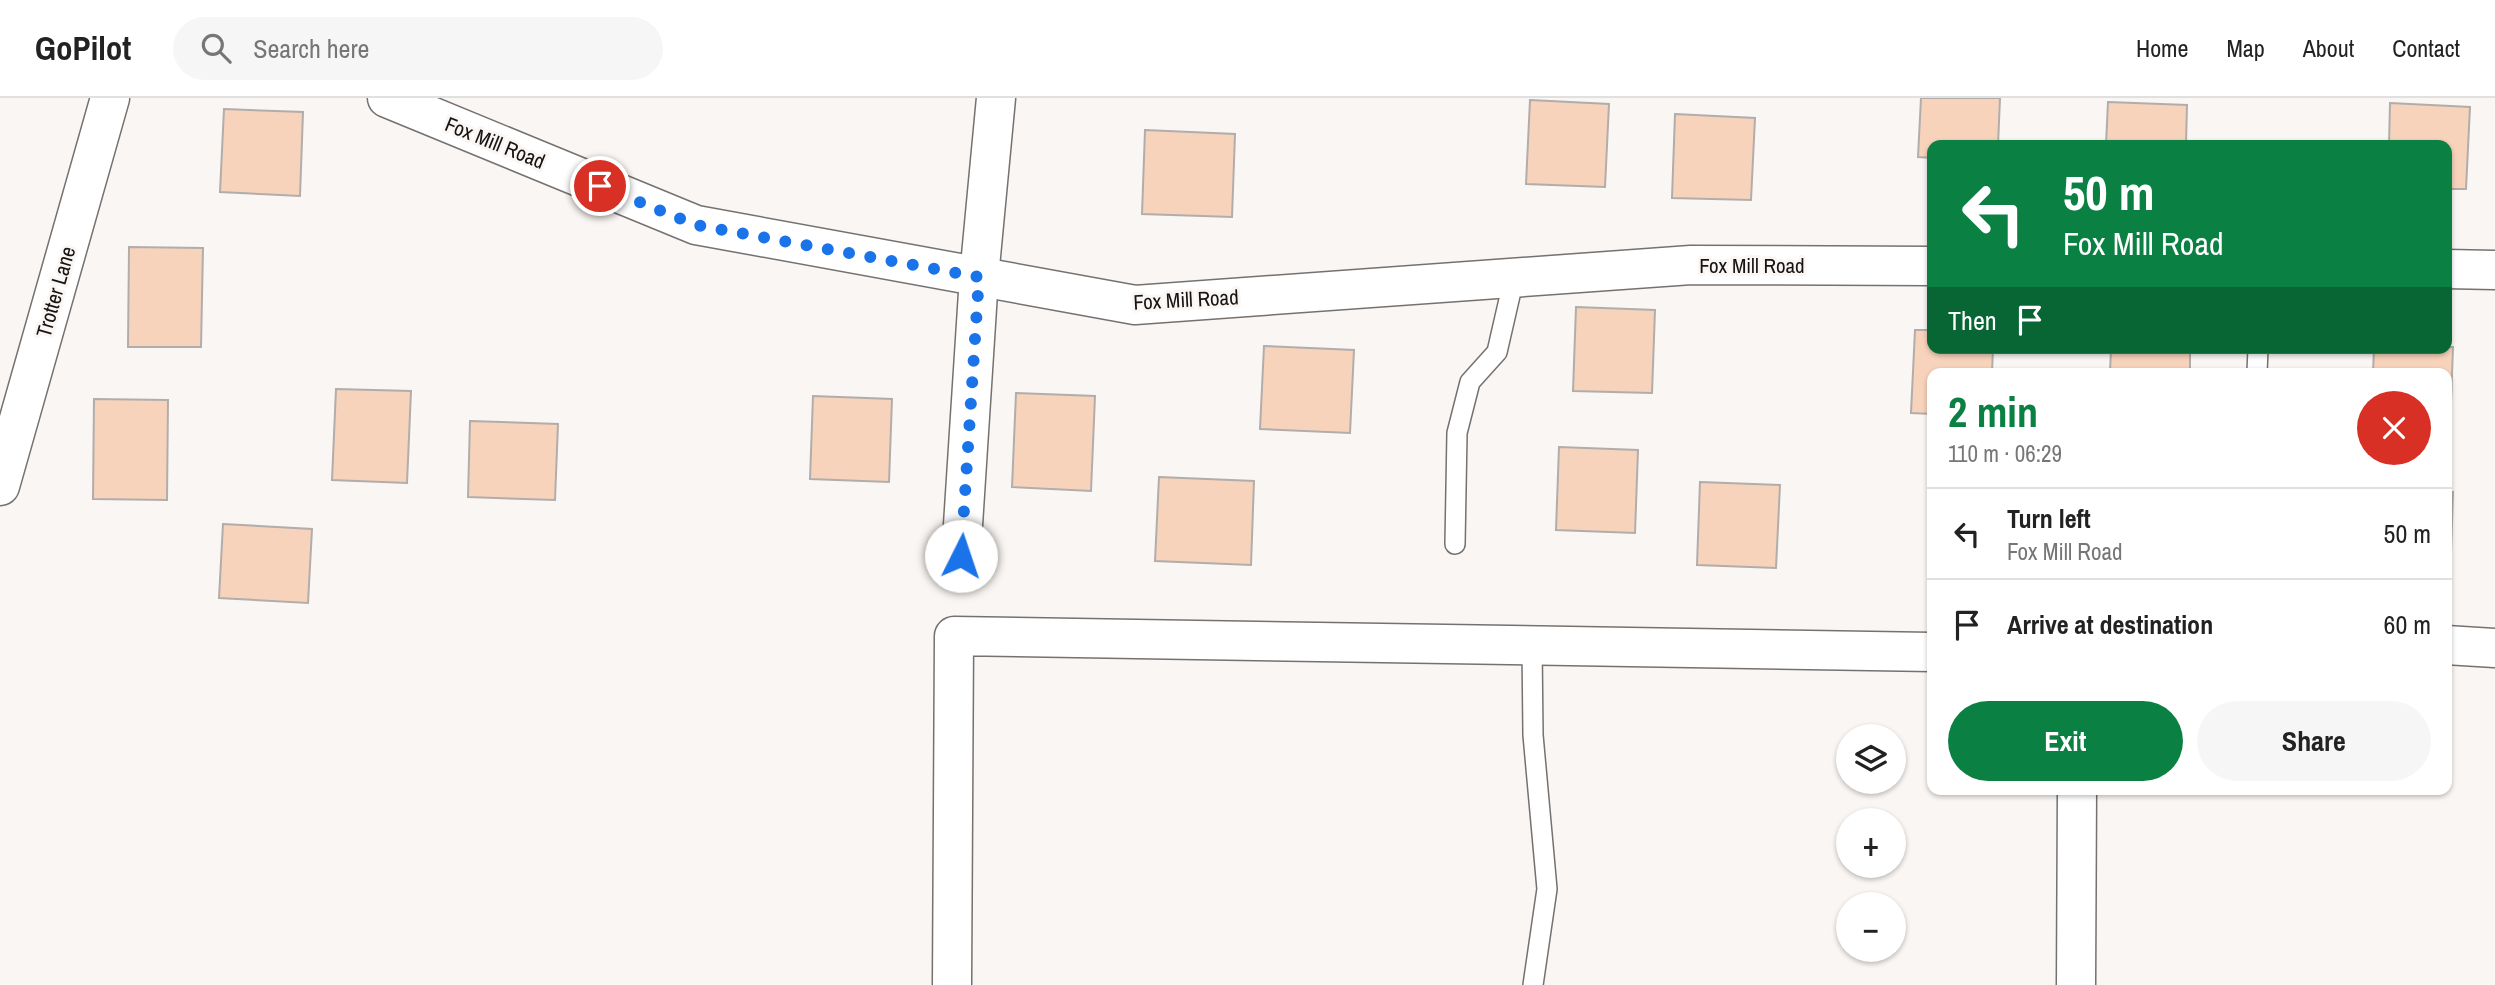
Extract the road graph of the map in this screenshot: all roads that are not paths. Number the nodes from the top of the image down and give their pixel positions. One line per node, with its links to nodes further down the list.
1 (110, 98): 9 (street, Trotter Lane)
2 (387, 98): 7 (street, Fox Mill Road)
3 (996, 98): 7 (street)
4 (1927, 267): 8 (street, Fox Mill Road)
5 (2452, 269): 6 (street)
6 (2495, 270)
7 (979, 277): 8 (street, Fox Mill Road); 11 (street)
8 (1514, 278): 10 (lane)
9 (0, 486)
10 (1455, 544)
11 (961, 556)
12 (2452, 645): 14 (street)
13 (1532, 646): 15 (street); 17 (street); 18 (lane)
14 (2495, 648)
15 (1927, 652)
16 (2077, 795): 19 (street)
17 (952, 985)
18 (1533, 985)
19 (2076, 985)

